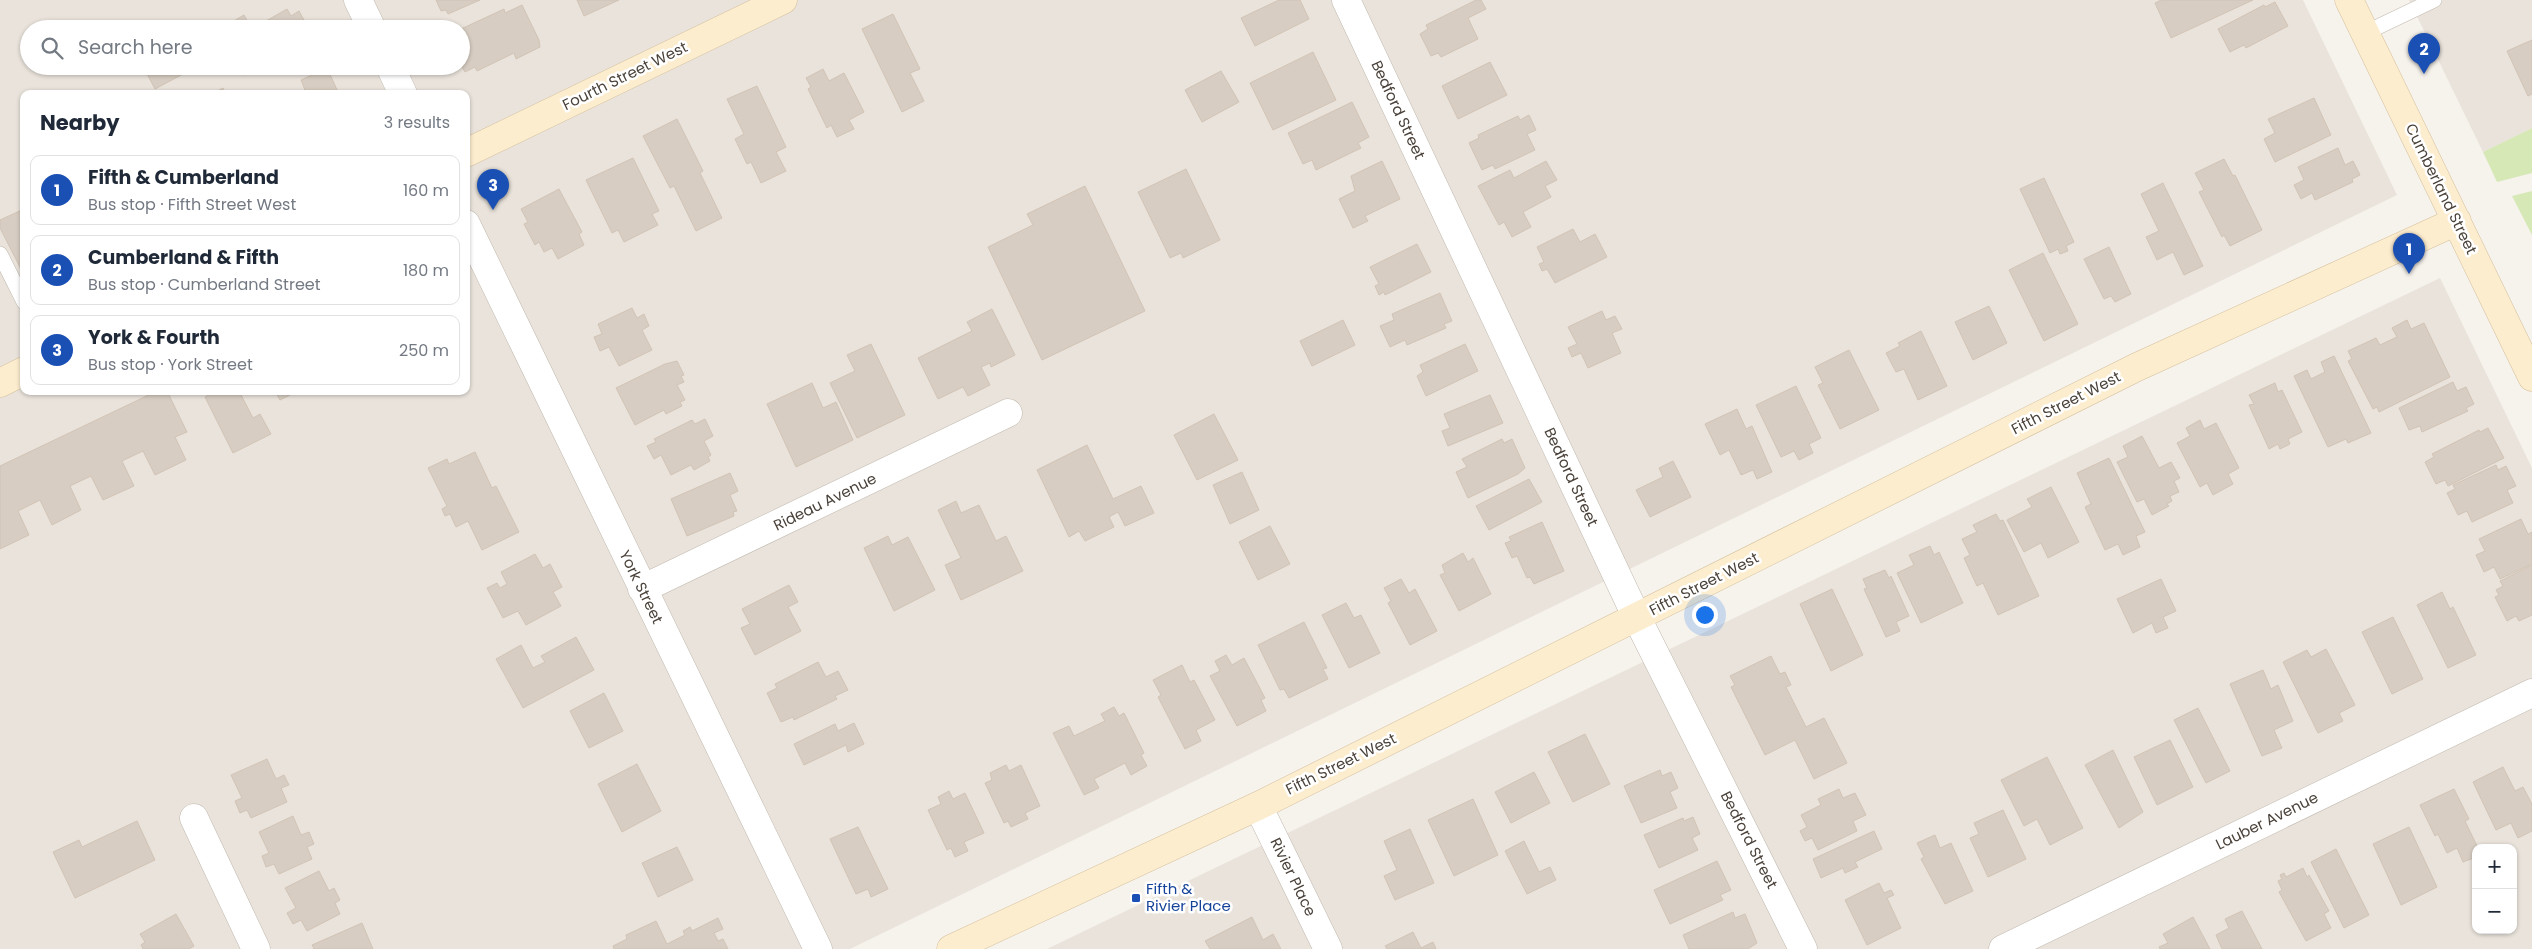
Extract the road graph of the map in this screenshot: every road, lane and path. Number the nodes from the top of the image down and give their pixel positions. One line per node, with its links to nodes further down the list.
1 (358, 0): 6 (street)
2 (783, 0): 10 (street, Fourth Street West)
3 (1346, 0): 20 (street, Bedford Street)
4 (2349, 0): 7 (street, Cumberland Street)
5 (2434, 0): 7 (lane)
6 (368, 20)
7 (2365, 33): 11 (street, Cumberland Street)
8 (394, 75): 9 (street)
9 (401, 90)
10 (470, 151)
11 (2457, 221): 16 (street, Cumberland Street); 20 (street, Fifth Street West)
12 (470, 232): 19 (street, York Street)
13 (0, 254): 14 (lane)
14 (20, 294)
15 (20, 373): 17 (street)
16 (2532, 377)
17 (0, 383)
18 (1008, 413): 19 (street, Rideau Avenue)
19 (642, 590): 25 (street, York Street)
20 (1637, 618): 22 (street, Fifth Street West); 28 (street, Bedford Street)
21 (2532, 693): 29 (street, Lauber Avenue)
22 (1258, 806): 26 (street, Fifth Street West); 27 (street, Rivier Place)
23 (194, 818): 24 (street)
24 (256, 949)
25 (818, 949)
26 (951, 949)
27 (1328, 949)
28 (1804, 949)
29 (2002, 949)

